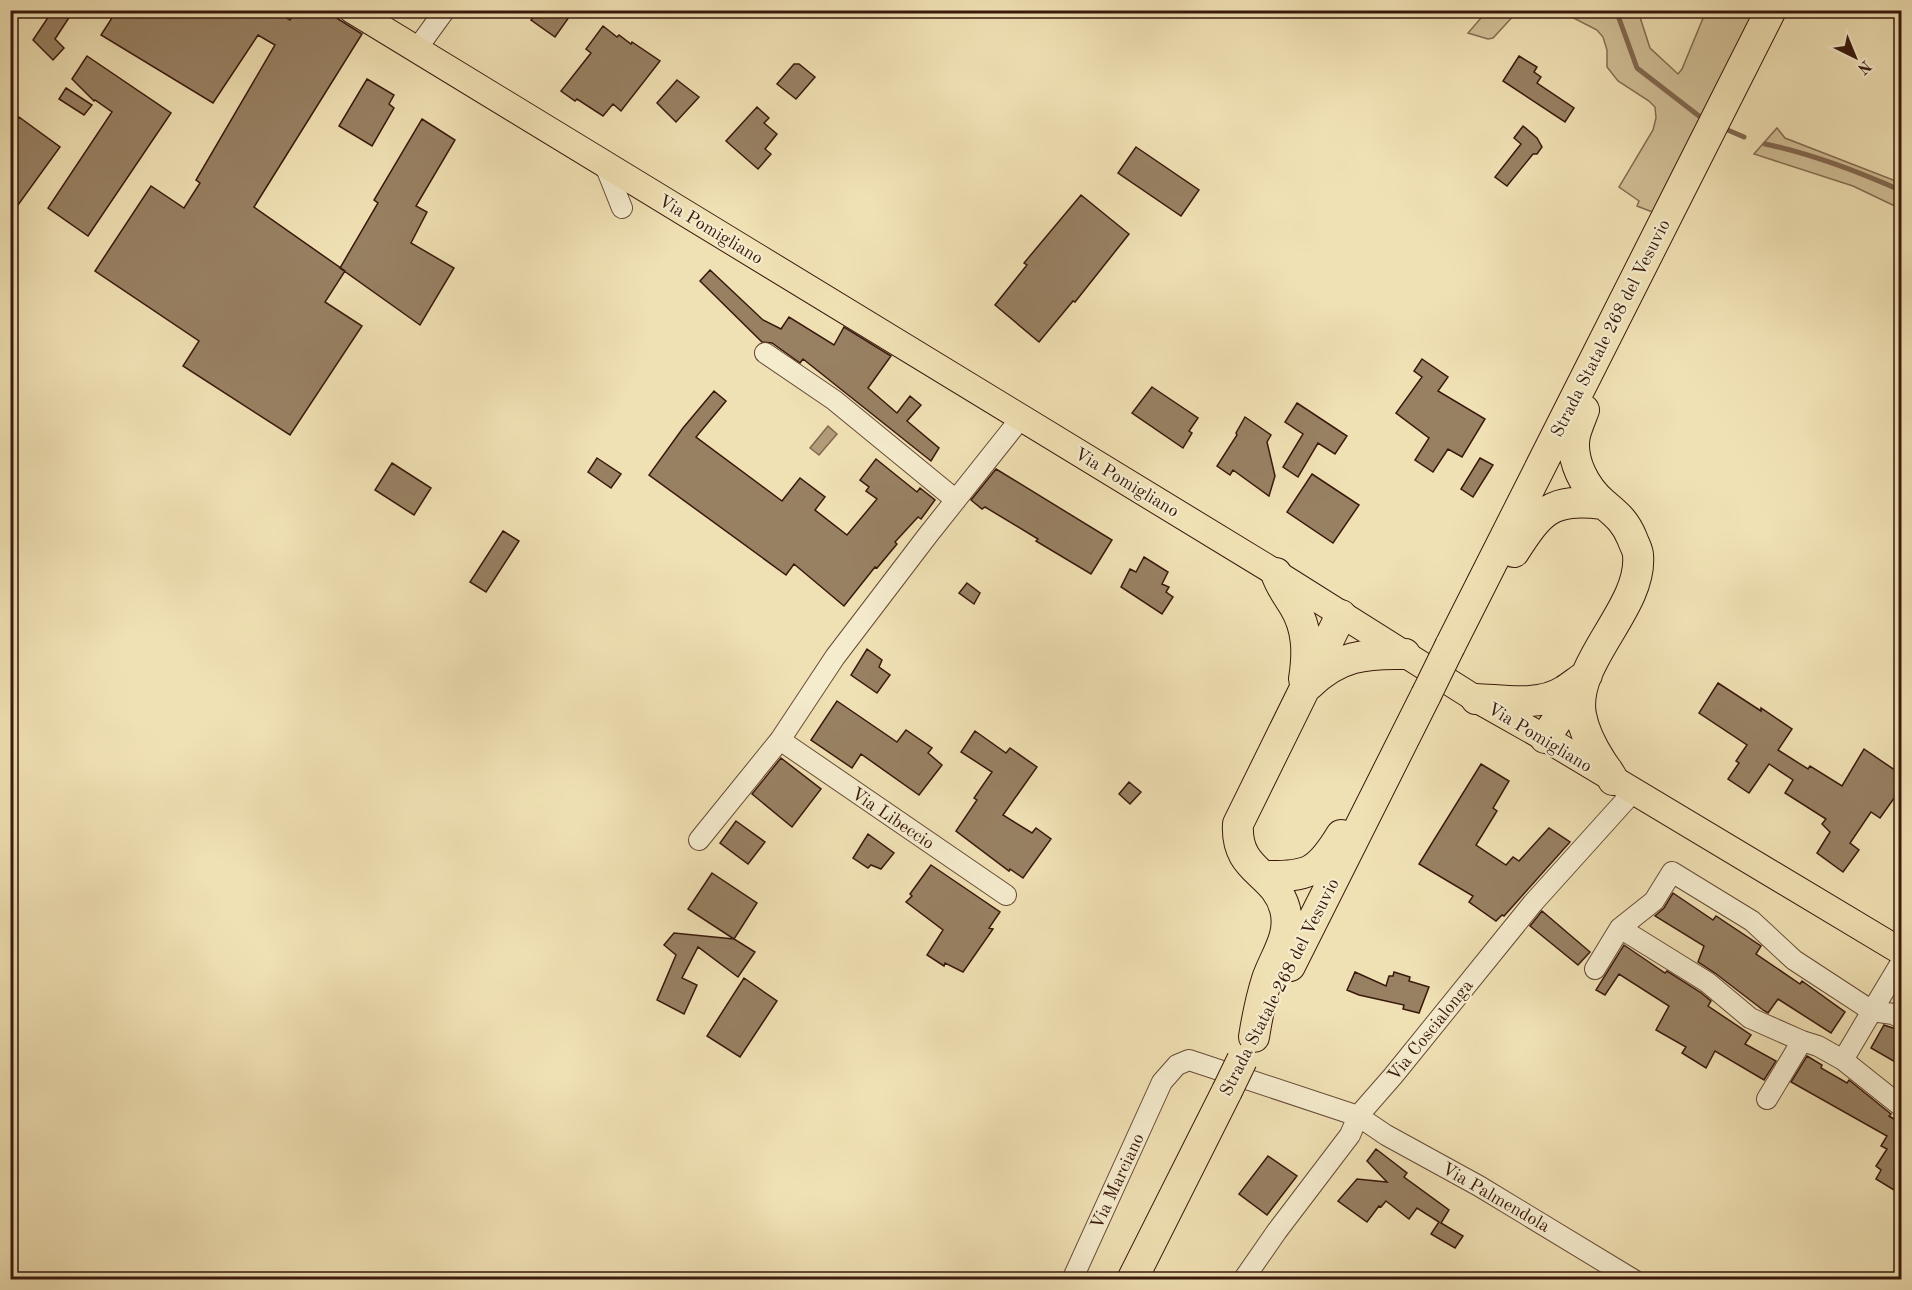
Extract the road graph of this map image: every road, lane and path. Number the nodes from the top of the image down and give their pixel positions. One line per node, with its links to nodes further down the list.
1 (352, 10): 4 (main road, Via Pomigliano)
2 (445, 10): 4 (street)
3 (1771, 10): 7 (highway, Strada Statale 268 del Vesuvio)
4 (416, 50): 5 (main road, Via Pomigliano)
5 (604, 163): 6 (street); 9 (main road, Via Pomigliano)
6 (622, 208)
7 (1645, 260): 11 (highway); 14 (highway, Strada Statale 268 del Vesuvio)
8 (765, 353): 10 (street)
9 (1021, 418): 10 (street); 12 (main road, Via Pomigliano)
10 (956, 500): 20 (street)
11 (1603, 504): 14 (highway); 16 (highway)
12 (1276, 573): 13 (main road, Via Pomigliano); 17 (highway)
13 (1341, 615): 15 (main road, Via Pomigliano); 17 (highway)
14 (1464, 619): 21 (highway, Strada Statale 268 del Vesuvio, bridge)
15 (1405, 654): 17 (highway); 18 (main road, Via Pomigliano)
16 (1587, 675): 18 (highway); 19 (highway); 22 (highway)
17 (1302, 691): 24 (highway)
18 (1476, 699): 19 (main road, Via Pomigliano)
19 (1545, 738): 22 (main road, Via Pomigliano)
20 (780, 740): 23 (street); 25 (street, Via Libeccio)
21 (1396, 753): 24 (highway); 33 (highway, Strada Statale 268 del Vesuvio)
22 (1623, 786): 27 (main road, Via Pomigliano); 38 (street, Via Coscialonga)
23 (699, 840)
24 (1264, 876): 33 (highway)
25 (1006, 895)
26 (1620, 928): 29 (street); 30 (street); 32 (street)
27 (1902, 952)
28 (1902, 961): 30 (street)
29 (1595, 969)
30 (1872, 1011): 31 (street); 34 (street)
31 (1902, 1019)
32 (1802, 1041): 34 (street); 36 (street)
33 (1248, 1049): 40 (highway, Strada Statale 268 del Vesuvio, bridge)
34 (1843, 1060): 37 (street)
35 (1162, 1082): 38 (street, Via Palmendola); 39 (street, Via Marciano)
36 (1767, 1099)
37 (1902, 1107)
38 (1358, 1116): 41 (street, Via Coscialonga); 42 (street, Via Palmendola)
39 (1072, 1280)
40 (1132, 1280)
41 (1243, 1280)
42 (1634, 1280)

